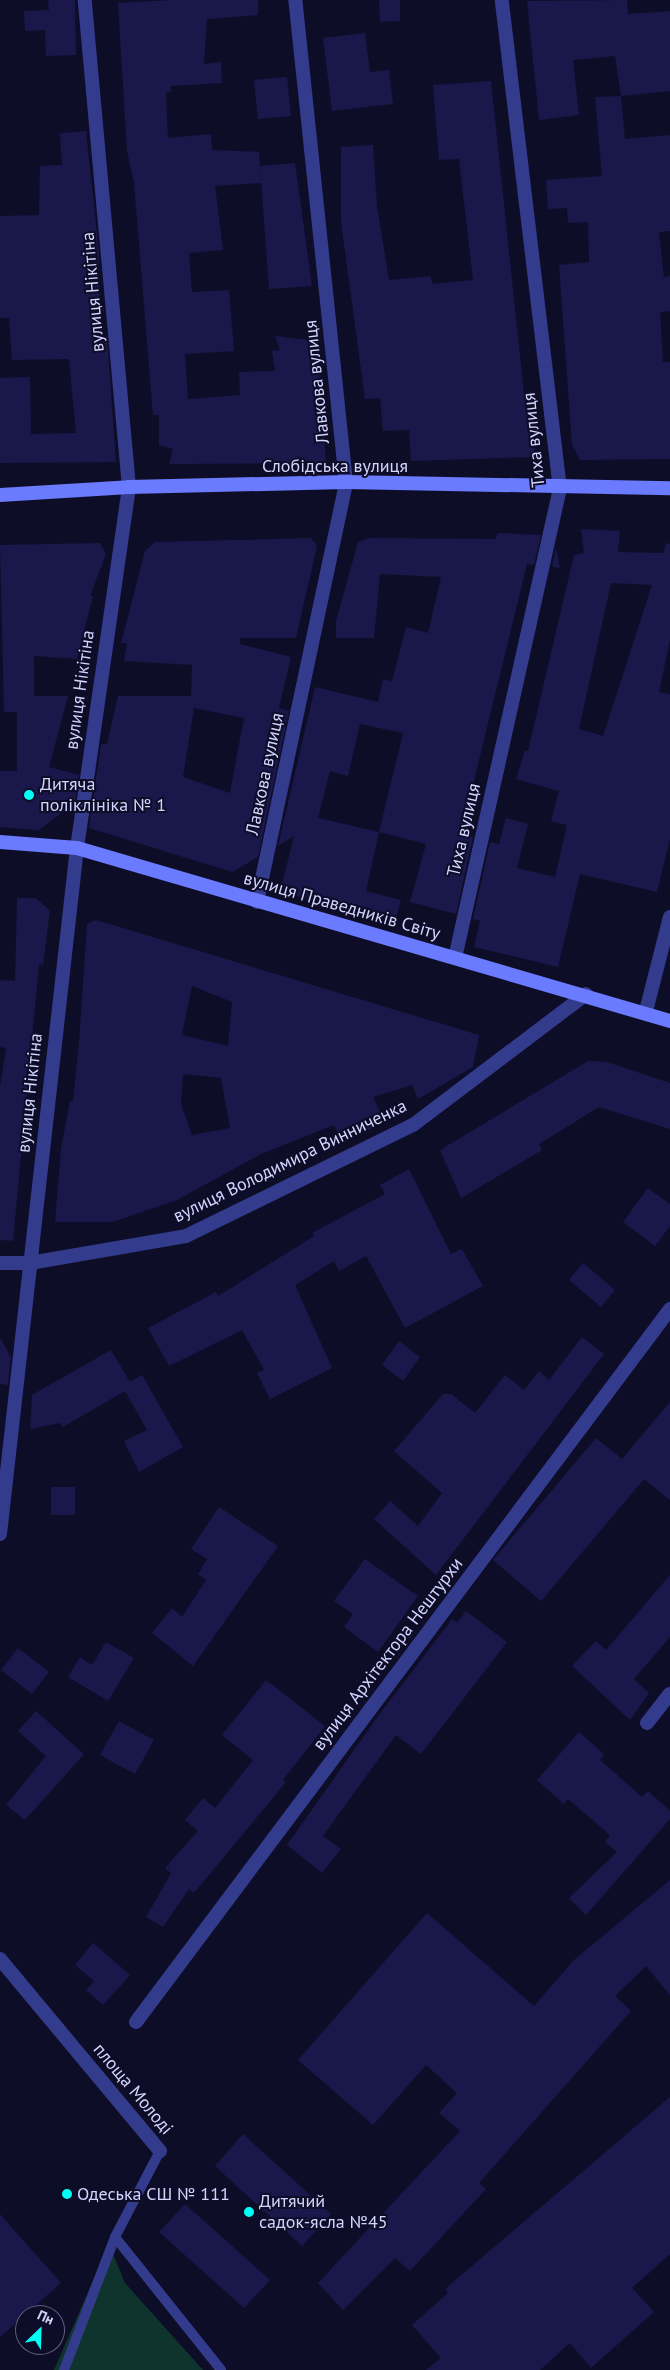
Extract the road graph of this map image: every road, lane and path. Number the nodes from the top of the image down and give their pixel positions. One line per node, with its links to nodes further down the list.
1 (85, 0): 5 (street, вулиця Нікітіна)
2 (296, 0): 4 (street, Лавкова вулиця)
3 (502, 0): 7 (street, Тиха вулиця)
4 (346, 482): 5 (main road, Слобідська вулиця); 7 (main road, Слобідська вулиця); 11 (street, Лавкова вулиця)
5 (129, 487): 8 (main road, Слобідська вулиця); 10 (street, вулиця Нікітіна)
6 (670, 488): 7 (main road, Слобідська вулиця)
7 (560, 489): 13 (street, Тиха вулиця)
8 (0, 495)
9 (0, 842): 10 (main road, вулиця Праведників Світу)
10 (77, 848): 11 (main road, вулиця Праведників Світу); 17 (street, вулиця Нікітіна)
11 (257, 902): 13 (main road, вулиця Праведників Світу)
12 (670, 917): 15 (street)
13 (455, 958): 14 (main road, вулиця Праведників Світу)
14 (586, 994): 15 (main road, вулиця Праведників Світу); 17 (street, вулиця Володимира Винниченка)
15 (646, 1011): 16 (main road, вулиця Праведників Світу)
16 (670, 1021)
17 (30, 1263): 18 (street, вулиця Володимира Винниченка); 20 (street, вулиця Нікітіна)
18 (0, 1264)
19 (670, 1309): 24 (street, вулиця Архітектора Нештурхи)
20 (0, 1534)
21 (670, 1694): 22 (street)
22 (647, 1723)
23 (0, 1959): 25 (street, площа Молоді)
24 (136, 2022)
25 (160, 2151): 26 (lane, площа Молоді)
26 (115, 2237): 27 (lane, площа Молоді); 28 (lane)
27 (64, 2370)
28 (221, 2370)

